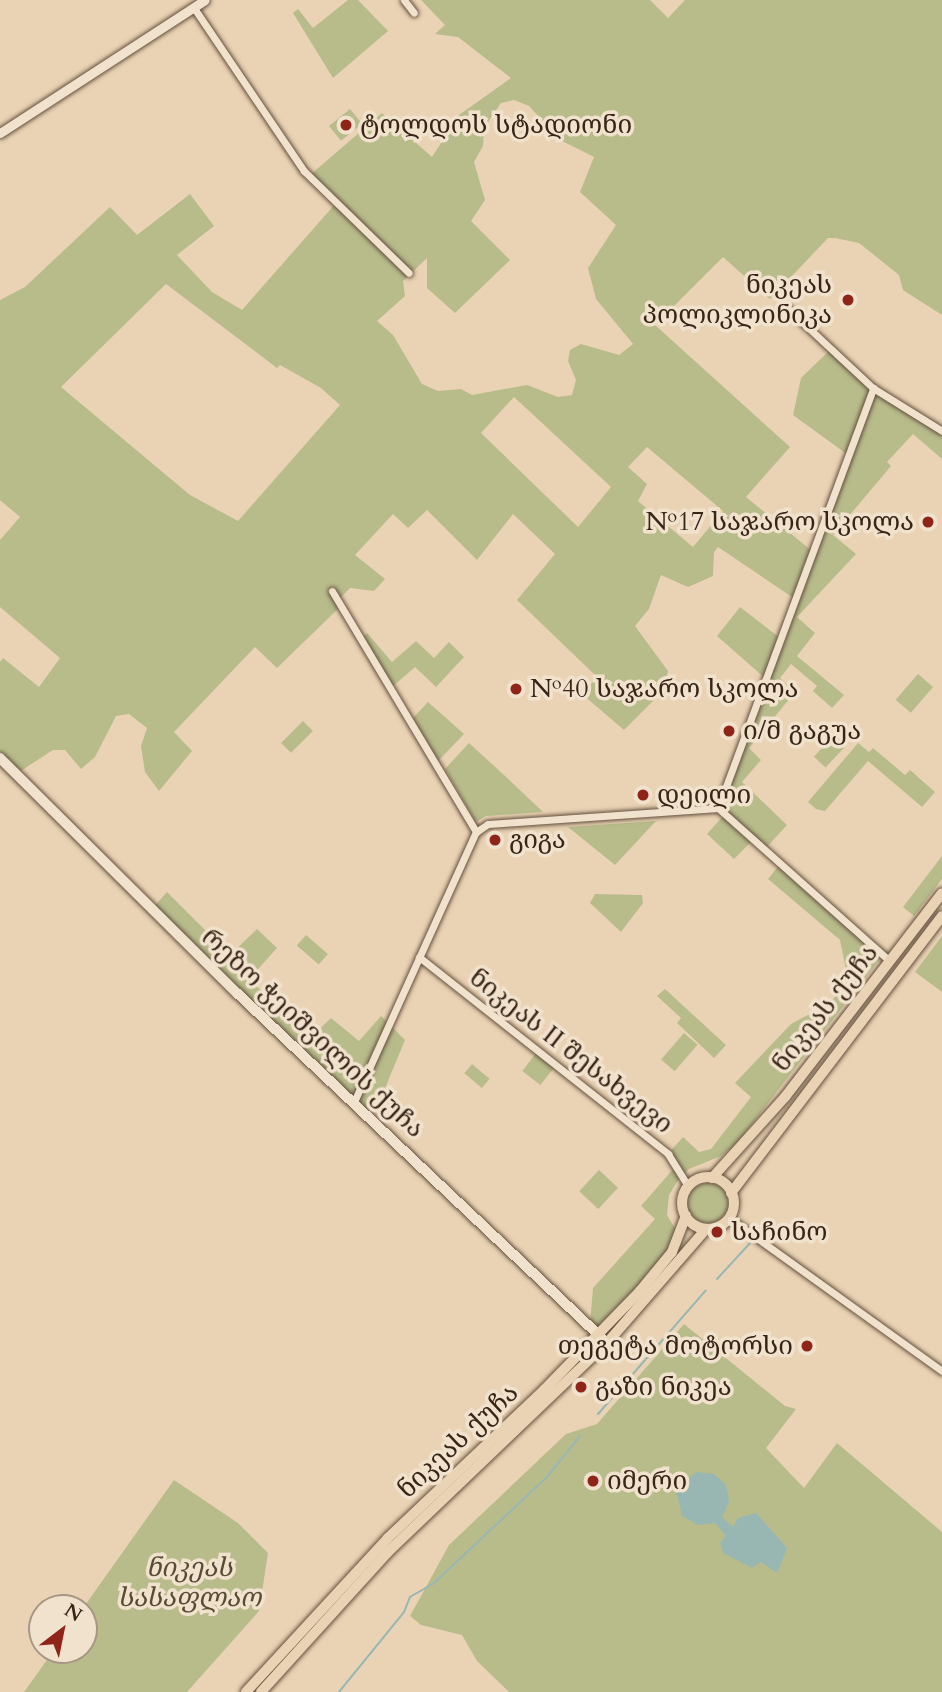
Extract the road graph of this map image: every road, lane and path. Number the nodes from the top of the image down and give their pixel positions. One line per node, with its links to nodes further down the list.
1 (404, 0): 3 (street)
2 (197, 3): 4 (street); 5 (street)
3 (414, 13)
4 (0, 133)
5 (409, 273)
6 (784, 304): 7 (street)
7 (873, 388): 8 (street); 11 (street)
8 (942, 431)
9 (332, 591): 12 (street)
10 (0, 758): 17 (main road, რეზო ჭეიშვილის ქუჩა)
11 (718, 808): 12 (street); 16 (street)
12 (476, 832): 15 (street)
13 (942, 893): 16 (main road, ნიკეას ქუჩა)
14 (942, 916): 20 (main road, ნიკეას ქუჩა)
15 (419, 957): 17 (street); 19 (street, ნიკეას II შესახვევი)
16 (890, 961): 18 (main road, ნიკეას ქუჩა)
17 (354, 1104): 24 (main road, რეზო ჭეიშვილის ქუჩა)
18 (712, 1178): 19 (main road, ნიკეას ქუჩა); 20 (main road)
19 (688, 1186): 21 (main road, ნიკეას ქუჩა)
20 (731, 1193): 22 (main road)
21 (686, 1216): 23 (main road); 24 (main road, ნიკეას ქუჩა)
22 (729, 1218): 23 (main road, ნიკეას ქუჩა); 25 (street)
23 (706, 1229): 24 (main road, ნიკეას ქუჩა)
24 (603, 1338): 26 (main road, ნიკეას ქუჩა); 27 (main road, ნიკეას ქუჩა)
25 (942, 1371)
26 (247, 1691)
27 (261, 1692)

